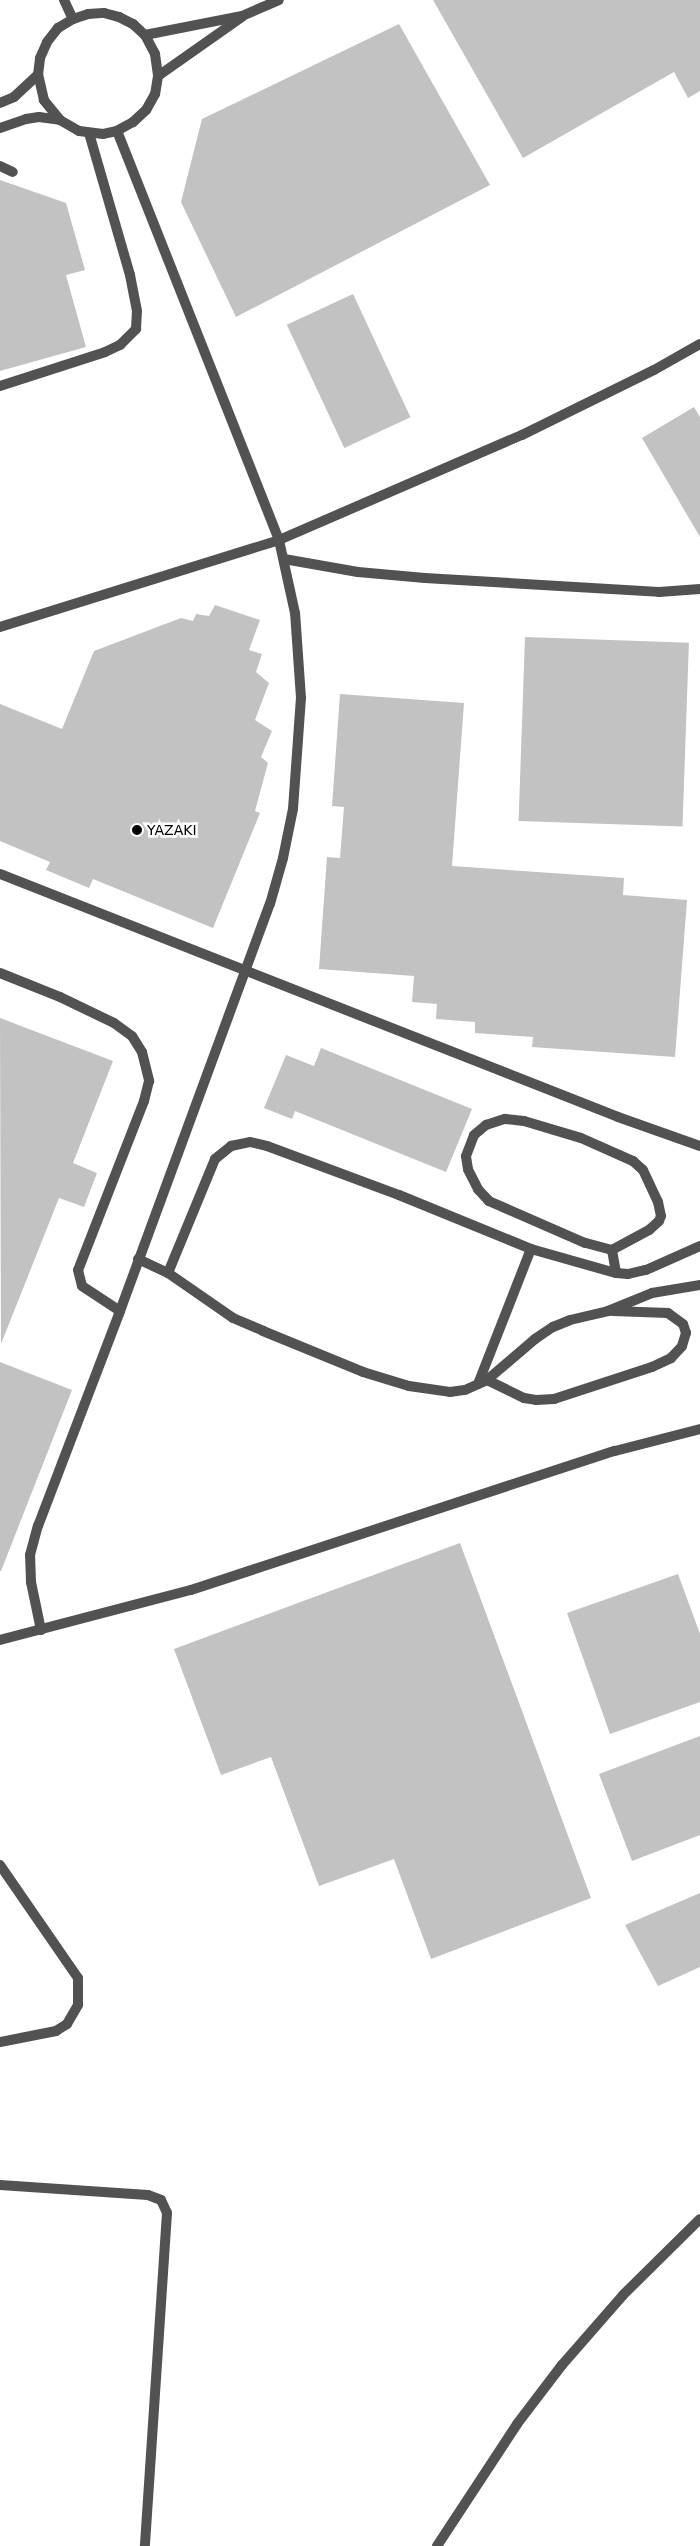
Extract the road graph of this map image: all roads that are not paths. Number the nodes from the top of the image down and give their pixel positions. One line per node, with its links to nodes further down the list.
1 (64, 0): 4 (street)
2 (279, 0): 3 (street)
3 (242, 16): 5 (street); 7 (street)
4 (73, 18): 5 (street); 6 (street)
5 (144, 35): 7 (street)
6 (38, 75): 8 (street); 9 (street)
7 (158, 76): 11 (street)
8 (0, 103)
9 (60, 120): 10 (street); 12 (street)
10 (0, 128)
11 (117, 131): 12 (street); 17 (street)
12 (89, 133): 16 (street)
13 (0, 166): 14 (street)
14 (13, 172)
15 (700, 344): 17 (street)
16 (0, 386)
17 (279, 540): 18 (street); 20 (street)
18 (284, 559): 19 (street); 22 (street)
19 (700, 589)
20 (0, 628)
21 (0, 874): 22 (street)
22 (246, 970): 24 (street); 28 (street)
23 (0, 973): 32 (street)
24 (700, 1146)
25 (700, 1246): 30 (street)
26 (531, 1249): 29 (street); 30 (street); 34 (street)
27 (612, 1250): 27 (street); 30 (street)
28 (138, 1259): 29 (street); 32 (street)
29 (168, 1273): 34 (street)
30 (616, 1273)
31 (700, 1285): 33 (street)
32 (120, 1311): 36 (street)
33 (608, 1311): 34 (street); 34 (street)
34 (483, 1382)
35 (700, 1429): 36 (street)
36 (41, 1630): 37 (street)
37 (0, 1640)
38 (0, 1865): 39 (street)
39 (0, 2042)
40 (0, 2185): 42 (street)
41 (700, 2219): 43 (street)
42 (145, 2546)
43 (437, 2546)

